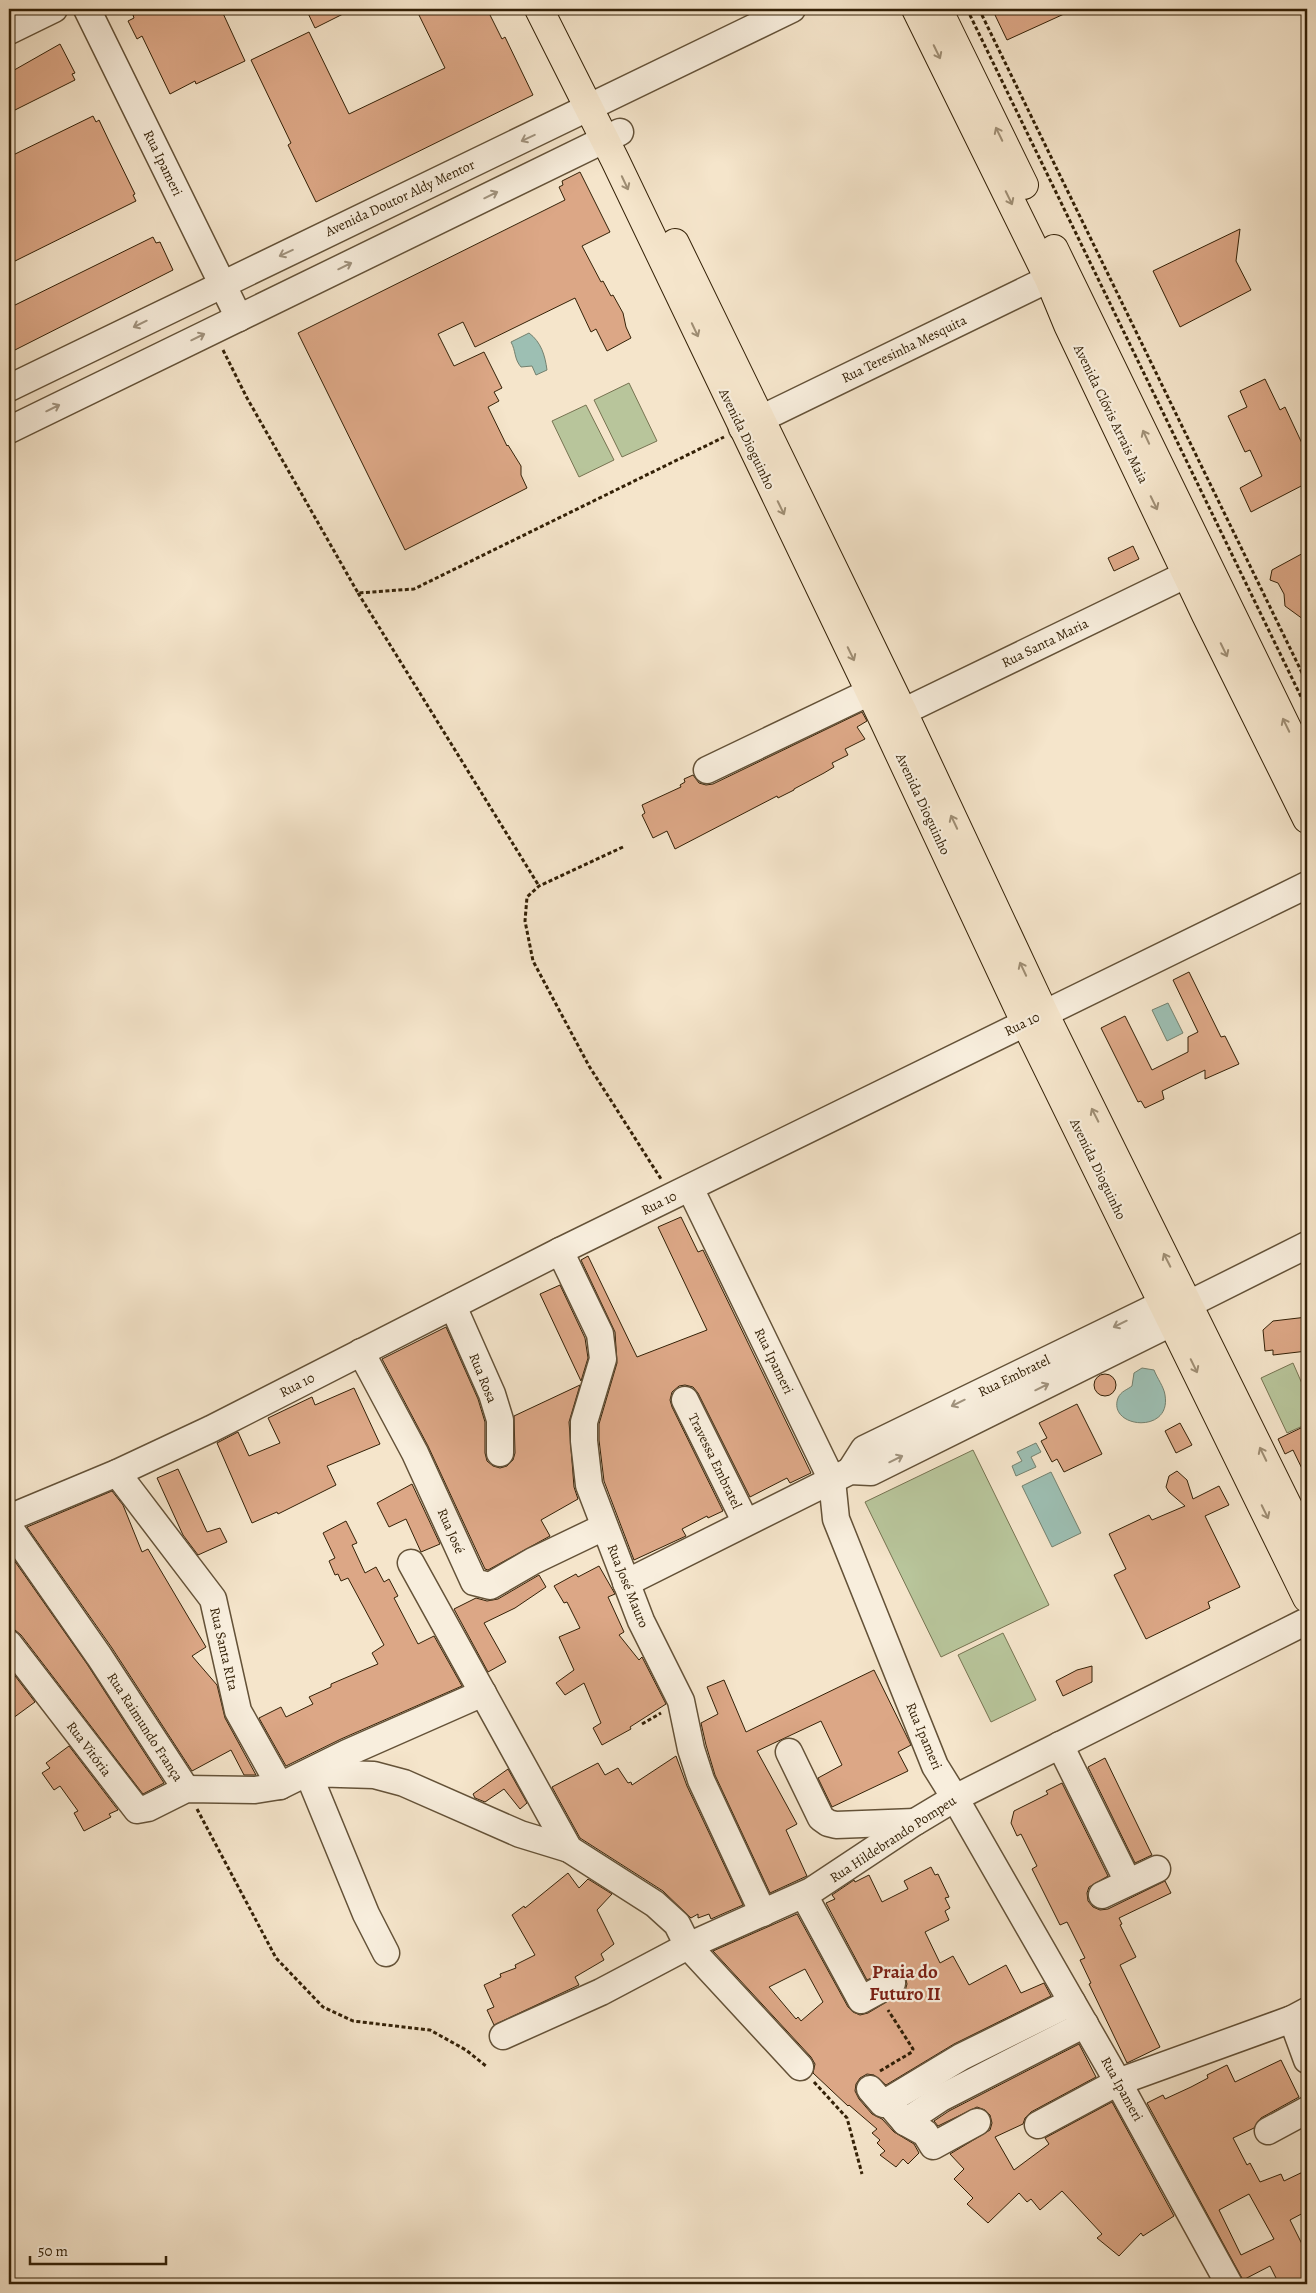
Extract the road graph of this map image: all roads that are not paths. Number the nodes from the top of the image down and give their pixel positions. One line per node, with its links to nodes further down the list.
1 (54, 9): 8 (street)
2 (87, 9): 12 (street, Rua Ipameri)
3 (539, 9): 9 (main road, Avenida Dioguinho)
4 (558, 9): 9 (main road, Avenida Dioguinho)
5 (792, 9): 9 (street, Avenida Doutor Aldy Mentor)
6 (916, 9): 11 (main road, Avenida Clóvis Arrais Maia, one-way to 11)
7 (938, 9): 11 (main road, Avenida Clóvis Arrais Maia, one-way to 7)
8 (9, 31)
9 (597, 105): 10 (main road, Avenida Dioguinho); 12 (street, Avenida Doutor Aldy Mentor, one-way to 12)
10 (612, 135): 13 (street, one-way to 10); 15 (main road, Avenida Dioguinho)
11 (1057, 275): 15 (street, Rua Teresinha Mesquita); 17 (main road, Avenida Clóvis Arrais Maia)
12 (222, 283): 13 (street, Rua Ipameri); 14 (street, Avenida Doutor Aldy Mentor, one-way to 14)
13 (239, 318): 16 (street, one-way to 13)
14 (9, 388)
15 (751, 423): 18 (main road, Avenida Dioguinho, one-way to 18); 19 (main road, Avenida Dioguinho)
16 (9, 430)
17 (1197, 569): 19 (street, Rua Santa Maria); 20 (main road, Avenida Clóvis Arrais Maia, one-way to 17); 22 (main road, Avenida Clóvis Arrais Maia, one-way to 22)
18 (870, 692): 19 (main road, Avenida Dioguinho); 21 (street)
19 (893, 716): 24 (main road, Avenida Dioguinho)
20 (1307, 769)
21 (708, 770)
22 (1307, 819)
23 (1307, 885): 24 (street, Rua 10)
24 (1034, 1017): 25 (street, Rua 10); 29 (main road, Avenida Dioguinho)
25 (681, 1192): 27 (street, Rua 10); 34 (street, Rua Ipameri)
26 (1307, 1245): 29 (street, Rua Embratel)
27 (560, 1252): 28 (street, Rua 10); 38 (street, Rua José Mauro)
28 (452, 1306): 30 (street, Rua 10); 32 (street, Rua Rosa)
29 (1175, 1310): 34 (street, Rua Embratel); 39 (main road, Avenida Dioguinho, one-way to 29); 42 (main road, Avenida Dioguinho, one-way to 42)
30 (361, 1352): 33 (street, Rua 10); 38 (street, Rua José)
31 (685, 1400): 36 (street, Travessa Embratel)
32 (500, 1453)
33 (117, 1473): 35 (street, Rua 10); 49 (street, Rua Santa RIta)
34 (841, 1475): 36 (street, Rua Embratel); 51 (street, Rua Ipameri)
35 (9, 1518)
36 (746, 1521): 41 (street, Rua Embratel)
37 (9, 1527): 50 (street, Rua Raimundo França)
38 (604, 1527): 41 (street, Rua José Mauro)
39 (1307, 1545)
40 (411, 1563): 45 (street)
41 (626, 1583): 58 (street, Rua José Mauro)
42 (1307, 1598)
43 (1307, 1621): 46 (street, Rua Hildebrando Pompeu)
44 (9, 1644): 50 (street, Rua Vitória)
45 (483, 1693): 48 (street, Rua Raimundo França); 53 (street)
46 (1060, 1745): 51 (street, Rua Hildebrando Pompeu); 55 (street)
47 (789, 1752): 52 (street)
48 (308, 1773): 49 (street, Rua Raimundo França); 53 (street); 60 (street)
49 (280, 1786): 50 (street, Rua Raimundo França)
50 (186, 1789)
51 (955, 1798): 52 (street, Rua Hildebrando Pompeu); 62 (street, Rua Ipameri)
52 (915, 1822): 56 (street, Rua Hildebrando Pompeu)
53 (569, 1849): 59 (street)
54 (1157, 1869): 55 (street)
55 (1128, 1882): 57 (street)
56 (804, 1894): 58 (street, Rua Hildebrando Pompeu); 61 (street)
57 (1102, 1895)
58 (763, 1913): 59 (street, Rua Hildebrando Pompeu)
59 (688, 1946): 64 (street, Rua Hildebrando Pompeu); 66 (street)
60 (386, 1953)
61 (885, 1987)
62 (1079, 2013): 67 (street, Rua Ipameri); 69 (street); 69 (street)
63 (1300, 2015): 65 (street); 67 (street)
64 (503, 2036)
65 (1307, 2060)
66 (800, 2067)
67 (1118, 2082): 71 (street); 73 (street, Rua Ipameri)
68 (1307, 2110): 72 (street)
69 (905, 2122): 70 (street)
70 (976, 2122)
71 (1038, 2125)
72 (1268, 2130)
73 (1229, 2284)

